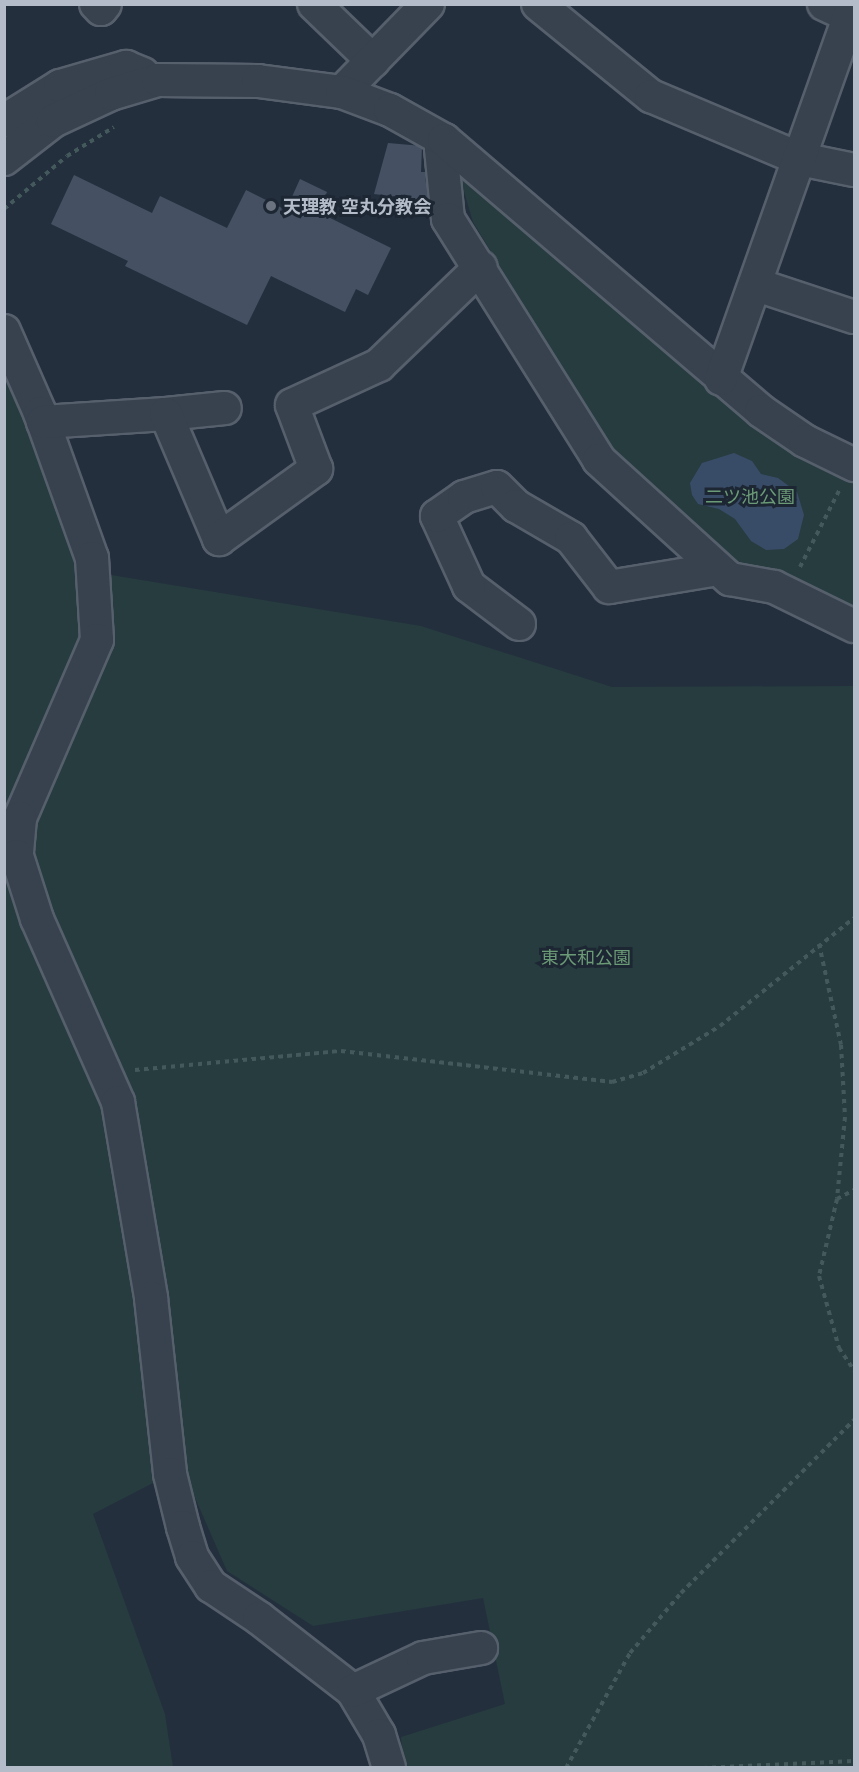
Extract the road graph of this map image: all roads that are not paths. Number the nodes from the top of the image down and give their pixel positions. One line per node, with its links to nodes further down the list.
1 (96, 4): 2 (street)
2 (105, 4)
3 (314, 4): 7 (street)
4 (428, 4): 7 (street)
5 (538, 4): 13 (street)
6 (842, 13): 13 (street)
7 (373, 61): 9 (street)
8 (158, 80): 9 (street); 10 (street); 12 (street)
9 (342, 92): 11 (street)
10 (4, 121)
11 (444, 140): 15 (street); 19 (street)
12 (4, 159)
13 (800, 159): 14 (street); 16 (street)
14 (855, 170)
15 (481, 267): 21 (street); 24 (street)
16 (757, 285): 17 (street); 19 (street)
17 (855, 317)
18 (4, 331): 22 (street)
19 (721, 379): 23 (street)
20 (225, 408): 21 (street)
21 (166, 414): 22 (street)
22 (44, 422): 28 (street)
23 (849, 474)
24 (718, 569): 25 (street); 26 (street)
25 (519, 624)
26 (855, 626)
27 (481, 1648): 28 (street)
28 (353, 1691): 29 (street)
29 (389, 1767)

